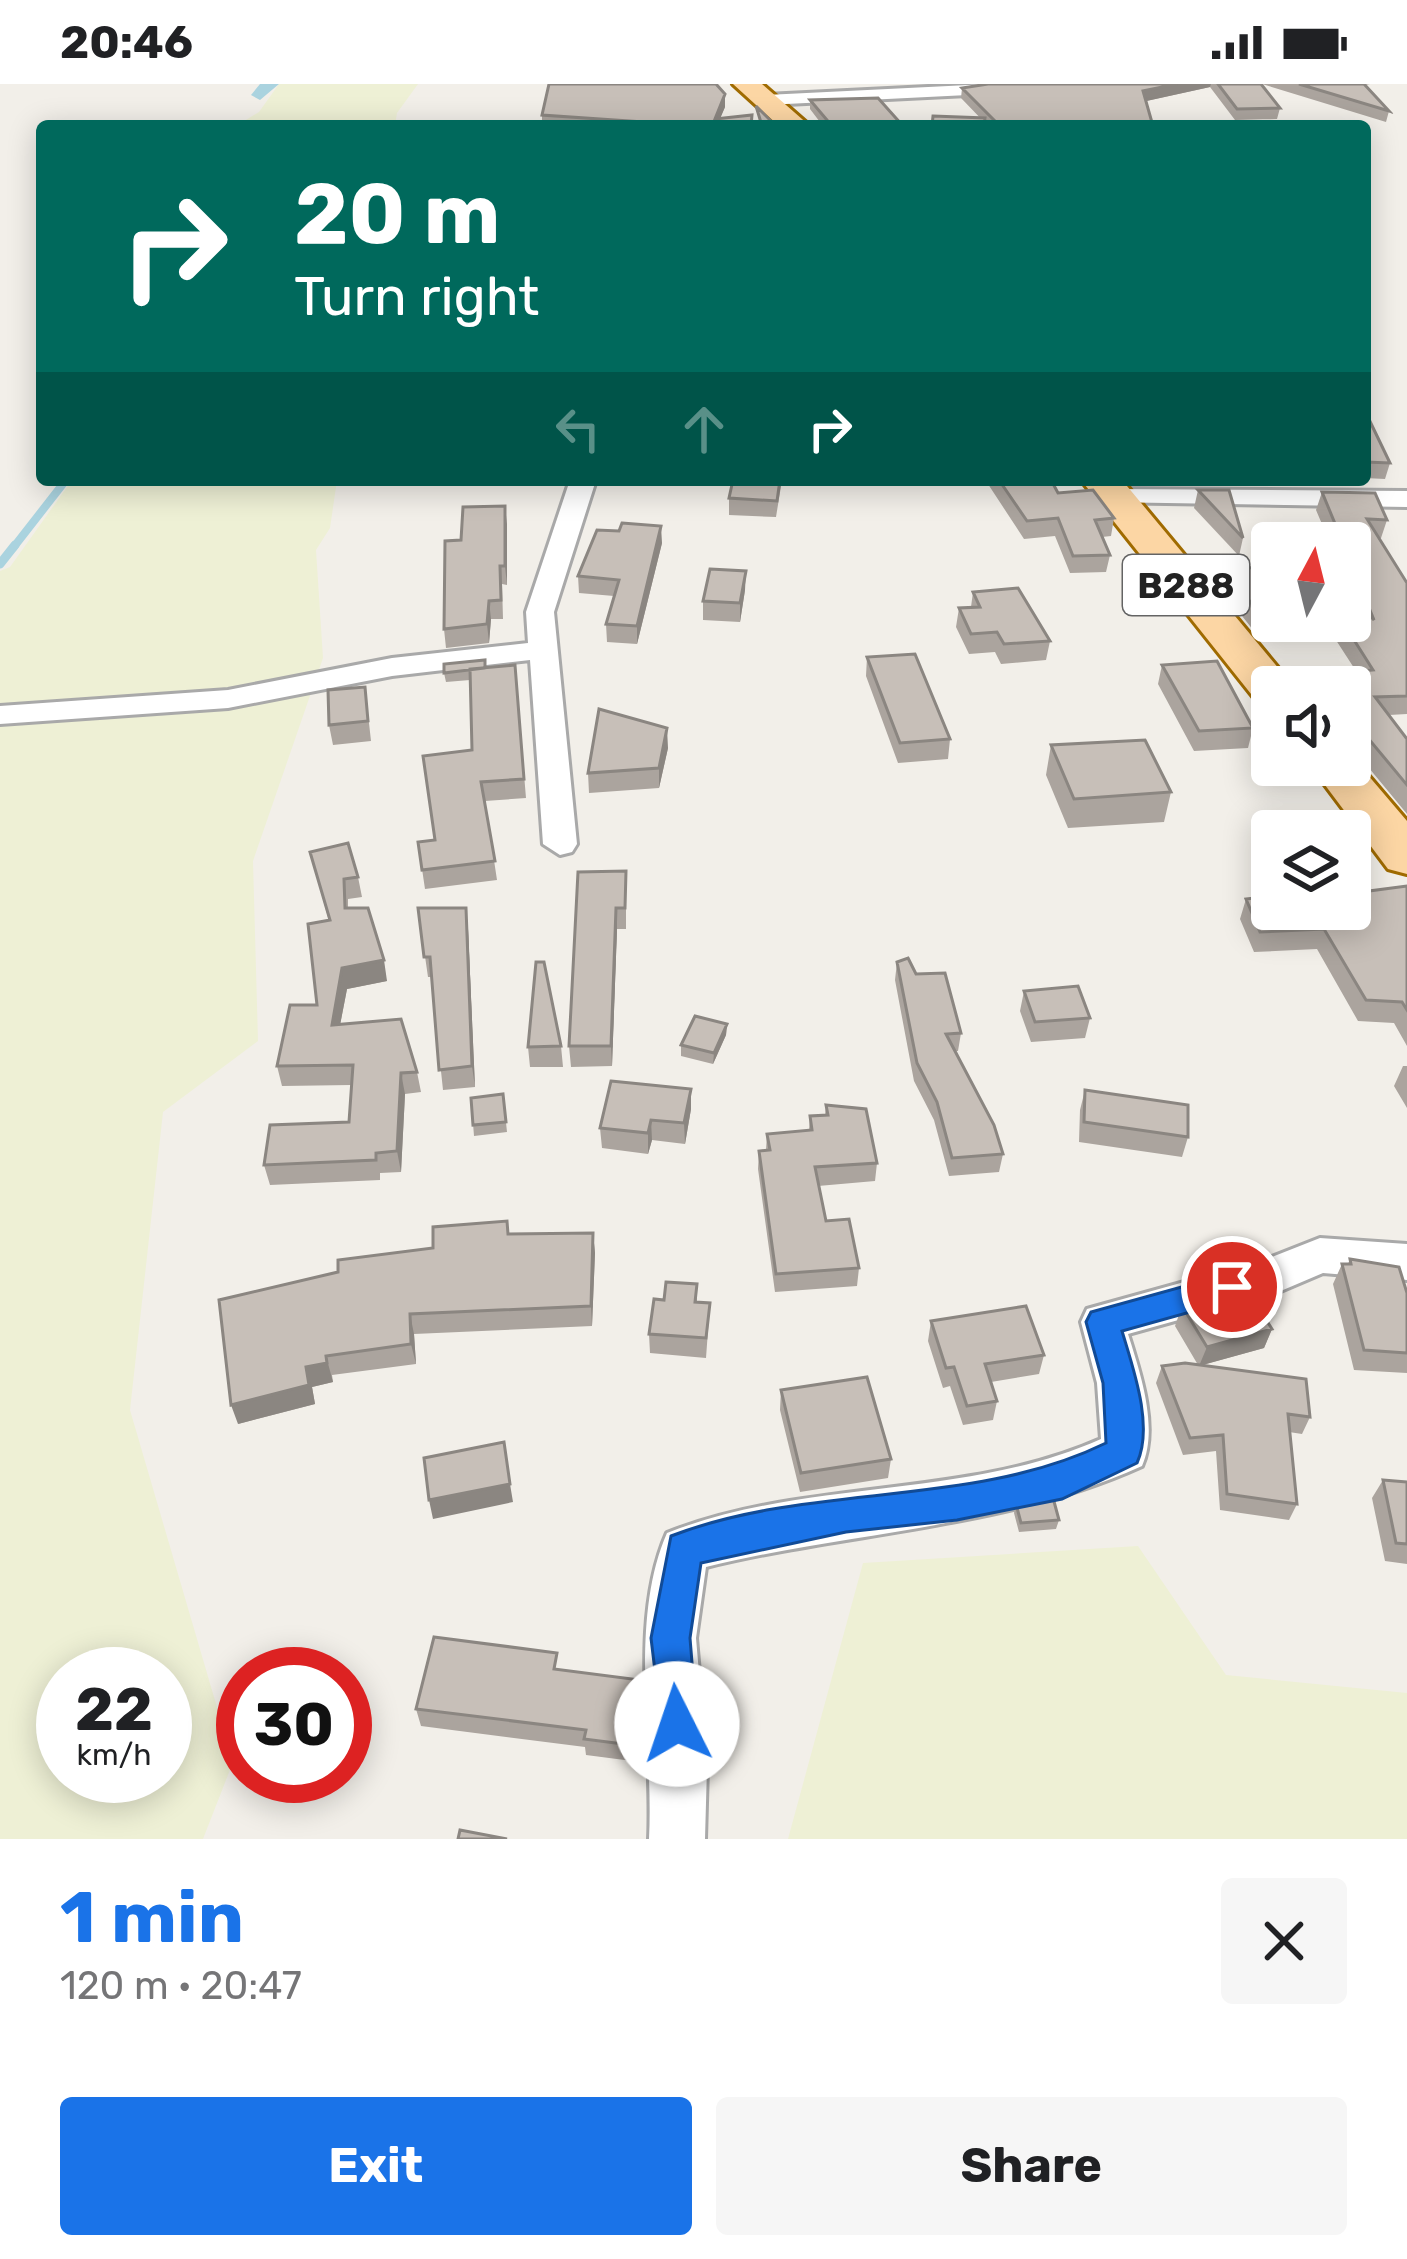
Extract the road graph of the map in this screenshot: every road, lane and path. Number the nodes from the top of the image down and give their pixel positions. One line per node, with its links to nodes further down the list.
1 (1031, 86): 2 (street)
2 (756, 92): 3 (main road)
3 (789, 120)
4 (581, 486): 7 (street)
5 (1108, 488): 6 (street); 8 (main road, B288)
6 (1407, 500)
7 (542, 650): 9 (street); 11 (street)
8 (1253, 666)
9 (0, 716)
10 (1351, 786): 12 (main road)
11 (560, 844)
12 (1407, 857)
13 (1407, 1262): 14 (street)
14 (676, 1839)

